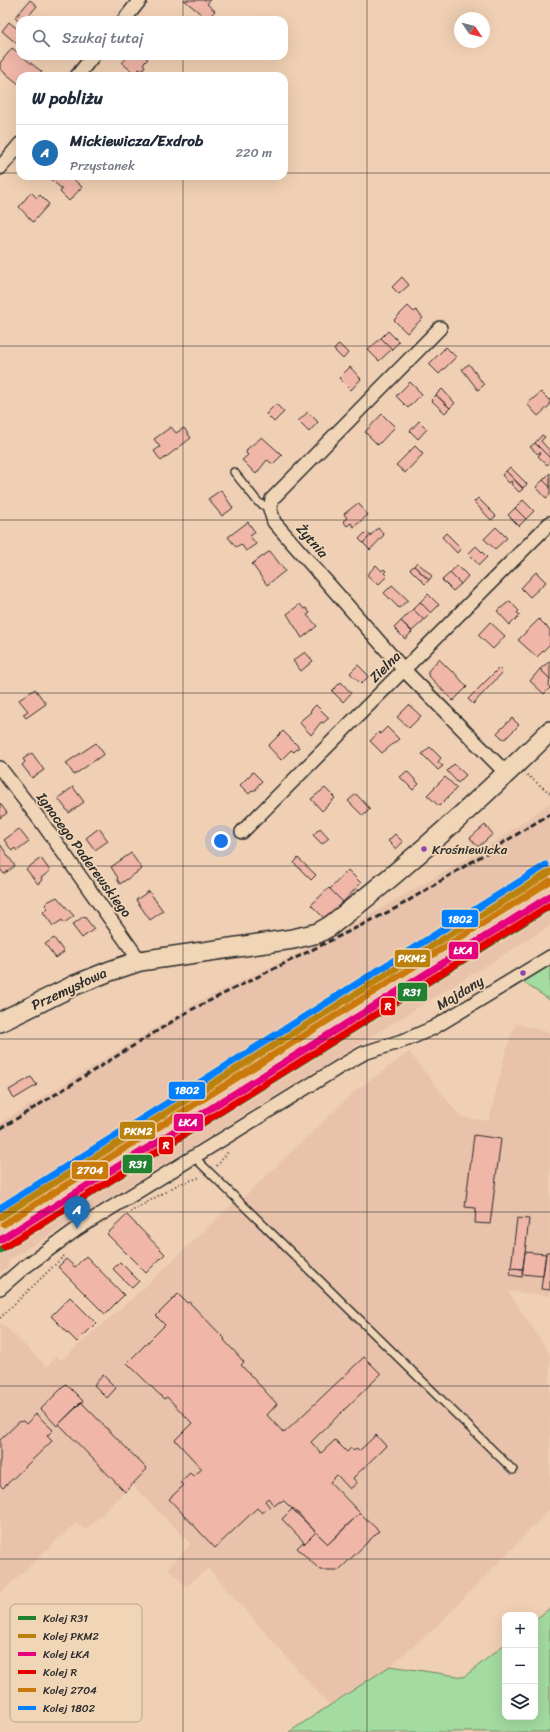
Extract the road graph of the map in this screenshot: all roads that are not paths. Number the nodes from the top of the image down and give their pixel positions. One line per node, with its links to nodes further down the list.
1 (140, 0): 2 (street)
2 (127, 16)
3 (91, 60): 4 (street)
4 (80, 72)
5 (16, 149): 6 (street)
6 (0, 168)
7 (440, 328): 9 (street)
8 (234, 472): 9 (lane)
9 (270, 509): 11 (street, Żytnia)
10 (550, 523): 11 (street, Zielna)
11 (404, 670): 14 (street, Żytnia); 15 (street, Zielna)
12 (550, 731): 14 (street)
13 (0, 768): 17 (street, Ignacego Paderewskiego)
14 (512, 769): 17 (street)
15 (242, 832)
16 (550, 956): 19 (street, Majdany)
17 (140, 961): 18 (street, Przemysłowa)
18 (0, 1022)
19 (194, 1156): 20 (street, Majdany); 21 (lane)
20 (0, 1288)
21 (512, 1470)

